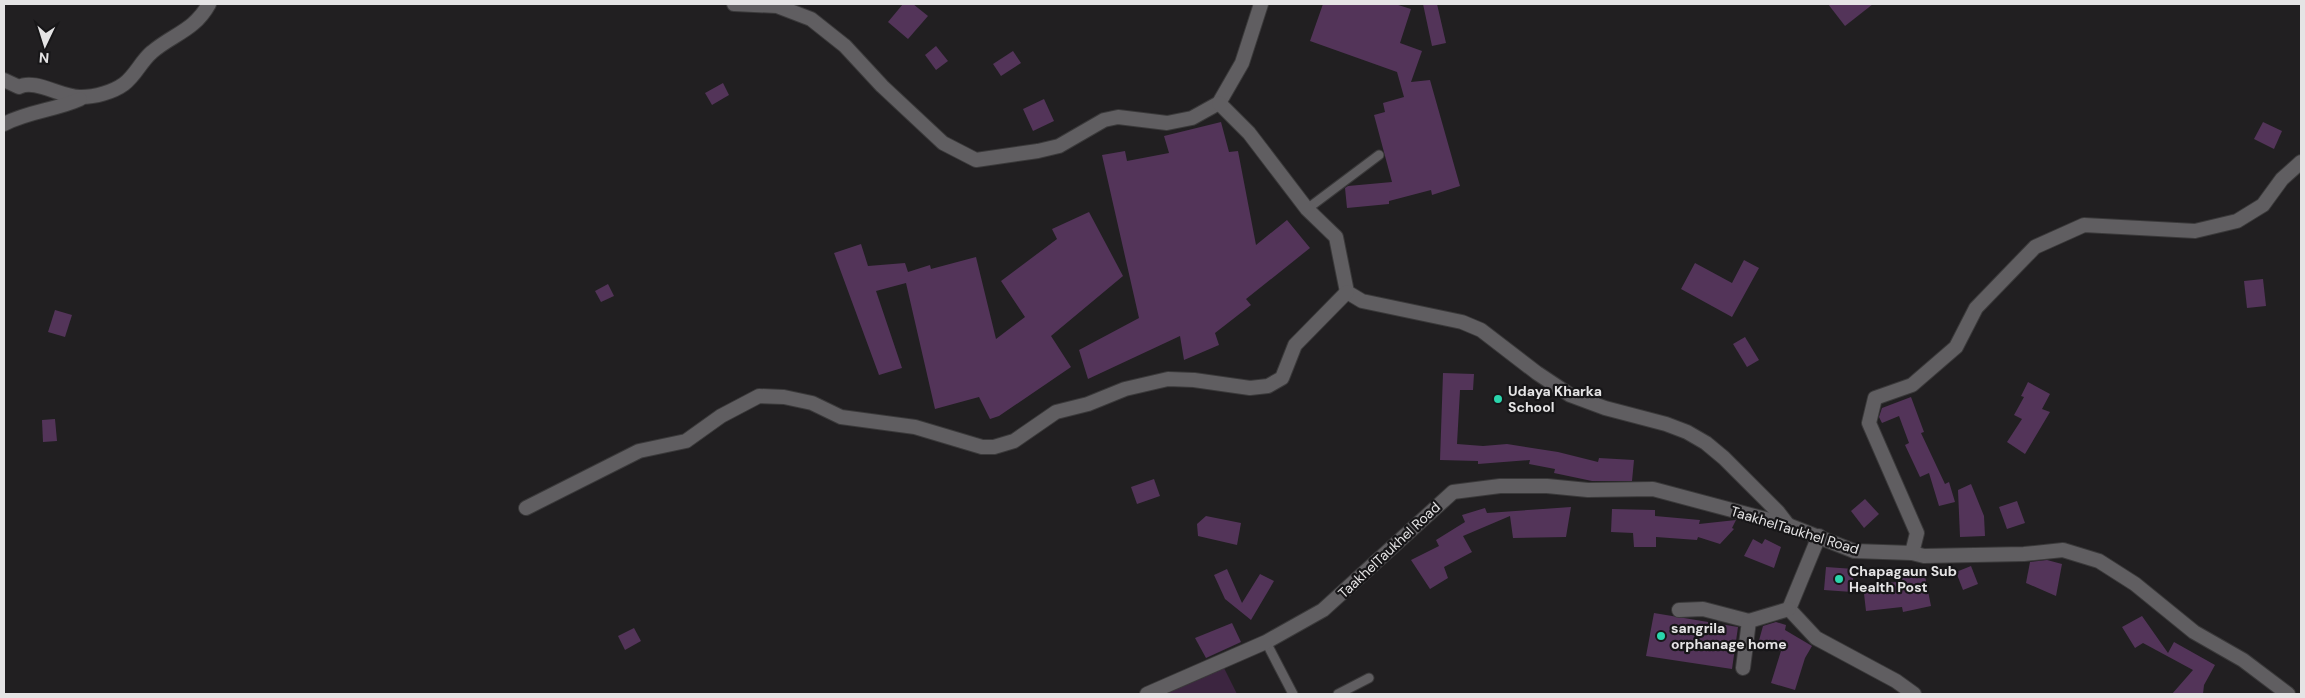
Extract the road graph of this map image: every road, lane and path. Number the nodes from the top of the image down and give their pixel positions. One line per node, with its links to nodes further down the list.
1 (209, 4): 5 (street)
2 (734, 4): 6 (street)
3 (1261, 4): 6 (street)
4 (4, 80): 5 (street)
5 (88, 96): 7 (street)
6 (1219, 103): 10 (street)
7 (4, 124)
8 (1379, 155): 10 (lane)
9 (2301, 162): 15 (street)
10 (1307, 209): 11 (street)
11 (1347, 292): 12 (street); 13 (street)
12 (526, 508)
13 (1788, 525): 14 (street, TaakhelTaukhel Road); 19 (street, TaakhelTaukhel Road)
14 (1819, 536): 15 (street, TaakhelTaukhel Road); 16 (street)
15 (1912, 553): 26 (street, TaakhelTaukhel Road)
16 (1789, 609): 18 (street); 25 (street)
17 (1679, 610): 18 (street)
18 (1749, 621): 20 (street)
19 (1266, 642): 22 (street, TaakhelTaukhel Road); 23 (lane)
20 (1743, 668)
21 (1369, 678): 24 (lane)
22 (1147, 694)
23 (1293, 694)
24 (1338, 694)
25 (1914, 694)
26 (2288, 694)

